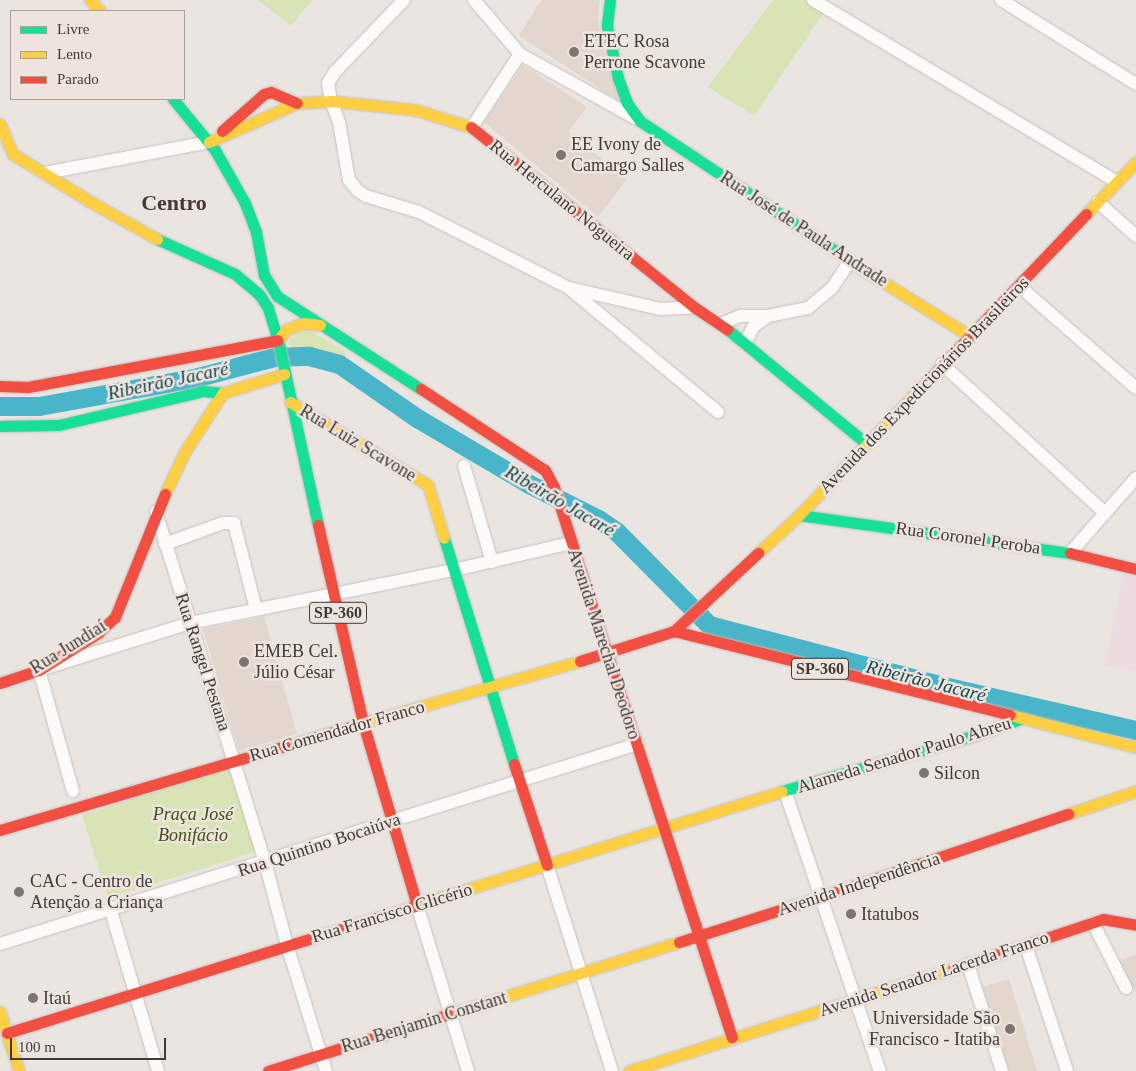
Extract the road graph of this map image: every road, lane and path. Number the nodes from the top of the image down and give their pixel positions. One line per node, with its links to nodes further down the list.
1 (404, 0): 10 (street)
2 (610, 0): 13 (main road)
3 (813, 0): 21 (street)
4 (1000, 0): 7 (street)
5 (481, 3): 6 (street)
6 (520, 54): 13 (street); 15 (street)
7 (1136, 84)
8 (280, 97): 11 (main road); 12 (main road); 16 (main road)
9 (174, 100): 16 (main road)
10 (331, 101): 11 (main road, Rua Herculano Nogueira); 15 (main road, Rua Herculano Nogueira); 28 (street)
11 (297, 103): 12 (main road, Rua Herculano Nogueira)
12 (273, 114): 16 (main road, Rua Herculano Nogueira)
13 (640, 121): 24 (main road, Rua José de Paula Andrade)
14 (0, 124): 18 (main road)
15 (472, 127): 29 (main road, Rua Herculano Nogueira)
16 (209, 142): 20 (street); 25 (main road)
17 (0, 145): 18 (street)
18 (13, 154): 20 (main road, Rua Luiz Scavone / SP-360)
19 (1136, 162): 21 (main road, Avenida dos Expedicionários Brasileiros)
20 (45, 173): 26 (main road, Rua Luiz Scavone / SP-360)
21 (1117, 182): 22 (main road, Avenida dos Expedicionários Brasileiros)
22 (1098, 202): 23 (street); 27 (main road, Avenida dos Expedicionários Brasileiros)
23 (1136, 236)
24 (850, 261): 30 (street); 33 (main road, Rua José de Paula Andrade)
25 (262, 263): 26 (main road); 32 (main road, Avenida Marechal Deodoro)
26 (235, 274): 34 (main road, Rua Luiz Scavone / SP-360)
27 (1019, 286): 33 (main road, Avenida dos Expedicionários Brasileiros); 39 (street)
28 (570, 288): 29 (street); 42 (street)
29 (694, 307): 31 (main road, Rua Herculano Nogueira)
30 (768, 316): 31 (street); 35 (street)
31 (721, 324): 35 (main road, Rua Herculano Nogueira)
32 (320, 325): 34 (main road); 51 (main road, Avenida Marechal Deodoro)
33 (970, 336): 36 (main road, Avenida dos Expedicionários Brasileiros)
34 (279, 343): 37 (main road, Rua Luiz Scavone / SP-360); 38 (main road)
35 (745, 343): 44 (main road, Rua Herculano Nogueira)
36 (942, 364): 44 (main road, Avenida dos Expedicionários Brasileiros); 48 (street)
37 (283, 371): 40 (main road); 41 (main road, Rua Luiz Scavone / SP-360)
38 (0, 386)
39 (1136, 388)
40 (223, 393): 43 (main road); 47 (main road, Rua Jundiaí)
41 (290, 402): 55 (main road, Rua Luiz Scavone); 56 (main road, SP-360)
42 (718, 412)
43 (0, 426)
44 (866, 443): 49 (main road, Avenida dos Expedicionários Brasileiros)
45 (464, 466): 53 (street)
46 (1136, 478): 48 (street)
47 (156, 512): 50 (street, Rua Rangel Pestana); 61 (main road, Rua Jundiaí)
48 (1105, 513): 52 (street)
49 (800, 515): 52 (main road, Rua Coronel Peroba); 59 (main road, Avenida dos Expedicionários Brasileiros)
50 (166, 544): 57 (street); 58 (street, Rua Rangel Pestana)
51 (571, 544): 53 (street); 60 (main road, Avenida Marechal Deodoro)
52 (1070, 553): 54 (main road, Rua Coronel Peroba)
53 (492, 562): 55 (street)
54 (1136, 569)
55 (454, 570): 56 (street); 63 (main road, Rua Luiz Scavone)
56 (334, 593): 57 (street); 66 (main road, SP-360)
57 (256, 609): 58 (street)
58 (190, 622): 61 (street); 70 (street, Rua Rangel Pestana)
59 (674, 631): 60 (main road, Rua Comendador Franco); 64 (main road, SP-360)
60 (607, 653): 63 (main road, Rua Comendador Franco); 68 (main road, Avenida Marechal Deodoro)
61 (39, 670): 62 (main road, Rua Jundiaí); 72 (street)
62 (0, 683)
63 (489, 687): 66 (main road, Rua Comendador Franco); 71 (main road, Rua Luiz Scavone)
64 (966, 705): 65 (main road, SP-360); 67 (main road)
65 (1023, 718): 67 (main road, Alameda Senador Paulo Abreu); 69 (main road, SP-360)
66 (363, 723): 70 (main road, Rua Comendador Franco); 75 (main road, SP-360)
67 (973, 736): 73 (main road, Alameda Senador Paulo Abreu)
68 (637, 744): 71 (street, Rua Quintino Bocaiúva); 76 (main road, Avenida Marechal Deodoro)
69 (1136, 747)
70 (234, 762): 77 (main road, Rua Comendador Franco); 78 (street, Rua Rangel Pestana)
71 (520, 781): 75 (street, Rua Quintino Bocaiúva); 79 (main road, Rua Luiz Scavone)
72 (73, 791)
73 (785, 791): 76 (main road, Rua Francisco Glicério); 80 (street)
74 (1136, 791): 80 (main road, Avenida Independência)
75 (392, 822): 78 (street, Rua Quintino Bocaiúva); 81 (main road, SP-360)
76 (664, 828): 79 (main road, Rua Francisco Glicério); 85 (main road, Avenida Marechal Deodoro)
77 (0, 830)
78 (265, 862): 82 (street, Rua Quintino Bocaiúva); 87 (street, Rua Rangel Pestana)
79 (547, 864): 81 (main road, Rua Francisco Glicério); 90 (street)
80 (822, 897): 85 (main road, Avenida Independência); 93 (street)
81 (417, 905): 87 (main road, Rua Francisco Glicério); 95 (street)
82 (111, 911): 86 (street, Rua Quintino Bocaiúva); 92 (street)
83 (1093, 922): 84 (main road, Avenida Senador Lacerda Franco); 88 (main road, Avenida Senador Lacerda Franco); 91 (street)
84 (1136, 925)
85 (699, 936): 90 (main road, Avenida Independência); 97 (main road, Avenida Marechal Deodoro)
86 (0, 944)
87 (287, 945): 92 (main road, Rua Francisco Glicério); 98 (street, Rua Rangel Pestana)
88 (1026, 946): 89 (main road, Avenida Senador Lacerda Franco); 108 (street)
89 (968, 964): 93 (main road, Avenida Senador Lacerda Franco); 107 (street)
90 (581, 974): 95 (main road, Rua Benjamin Constant); 104 (street)
91 (1126, 988)
92 (137, 992): 96 (main road, Rua Francisco Glicério); 100 (street)
93 (857, 999): 97 (main road, Avenida Senador Lacerda Franco); 106 (street)
94 (0, 1012): 96 (main road)
95 (450, 1014): 98 (main road, Rua Benjamin Constant); 103 (street)
96 (3, 1034): 99 (main road)
97 (732, 1037): 105 (main road, Avenida Senador Lacerda Franco)
98 (321, 1055): 101 (main road, Rua Benjamin Constant); 102 (street, Rua Rangel Pestana)
99 (19, 1071)
100 (158, 1071)
101 (268, 1071)
102 (326, 1071)
103 (468, 1071)
104 (612, 1071)
105 (629, 1071)
106 (880, 1071)
107 (1002, 1071)
108 (1067, 1071)

